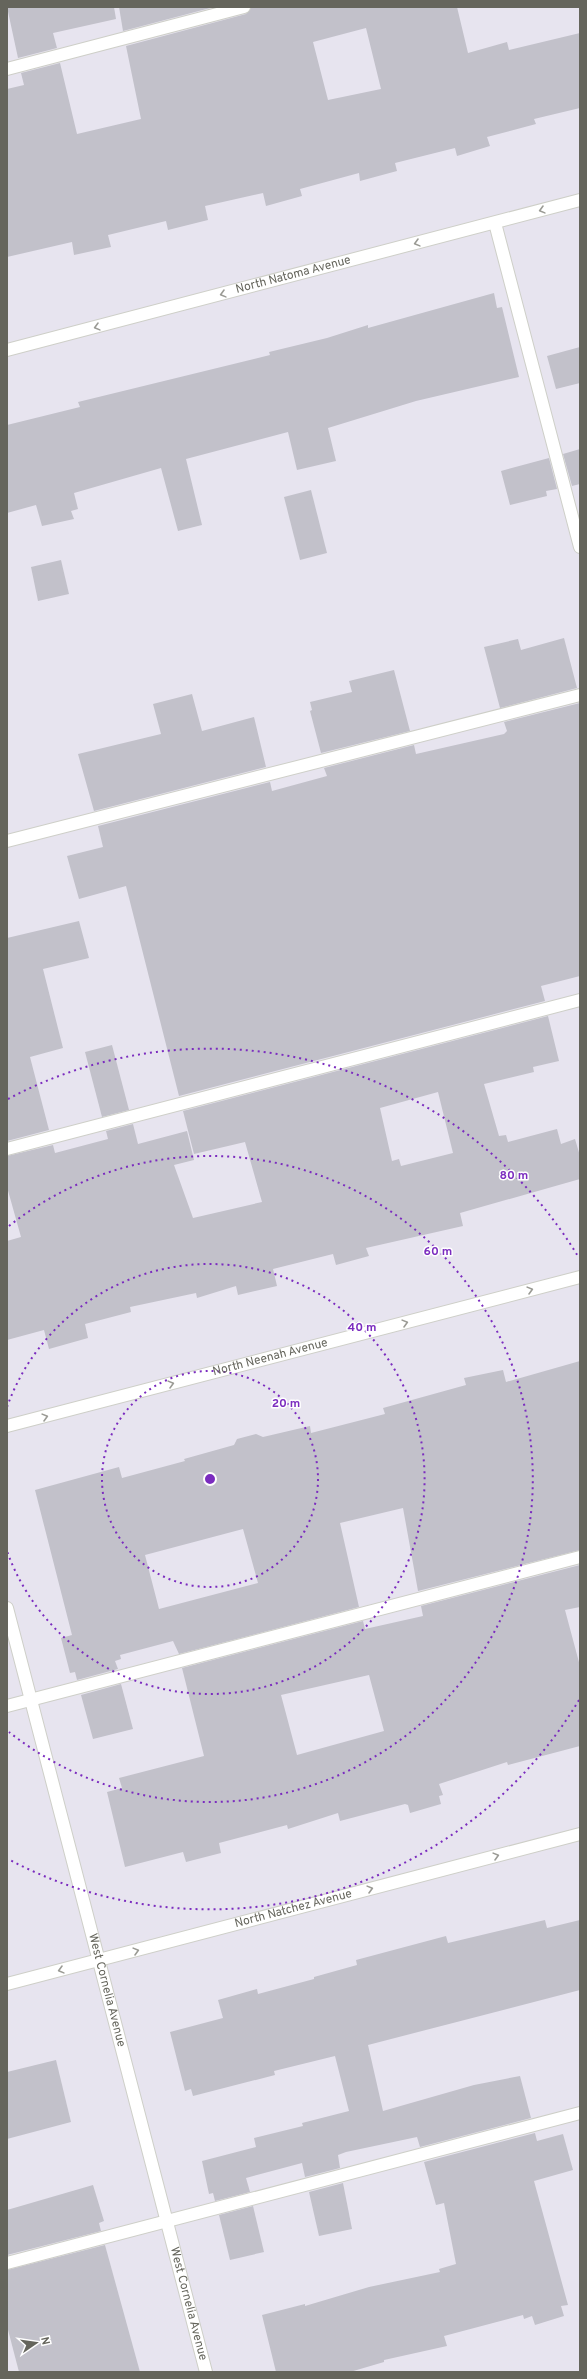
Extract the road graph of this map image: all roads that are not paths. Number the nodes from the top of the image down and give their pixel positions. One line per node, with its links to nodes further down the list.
1 (244, 7): 2 (street)
2 (7, 69)
3 (580, 200): 4 (street, North Natoma Avenue, one-way to 4)
4 (495, 222): 5 (street, North Natoma Avenue, one-way to 5); 6 (street)
5 (7, 350)
6 (580, 547)
7 (580, 695): 8 (street)
8 (7, 841)
9 (580, 1000): 10 (street)
10 (7, 1149)
11 (580, 1277): 12 (street, North Neenah Avenue, one-way to 11)
12 (7, 1426)
13 (580, 1556): 15 (street)
14 (7, 1608): 15 (street, West Cornelia Avenue)
15 (31, 1700): 16 (street); 18 (street, West Cornelia Avenue)
16 (7, 1706)
17 (580, 1834): 18 (street, North Natchez Avenue, one-way to 17)
18 (98, 1960): 19 (street, North Natchez Avenue, one-way to 19); 21 (street, West Cornelia Avenue)
19 (7, 1984)
20 (580, 2113): 21 (street)
21 (167, 2221): 22 (street); 23 (street, West Cornelia Avenue)
22 (7, 2263)
23 (206, 2372)

